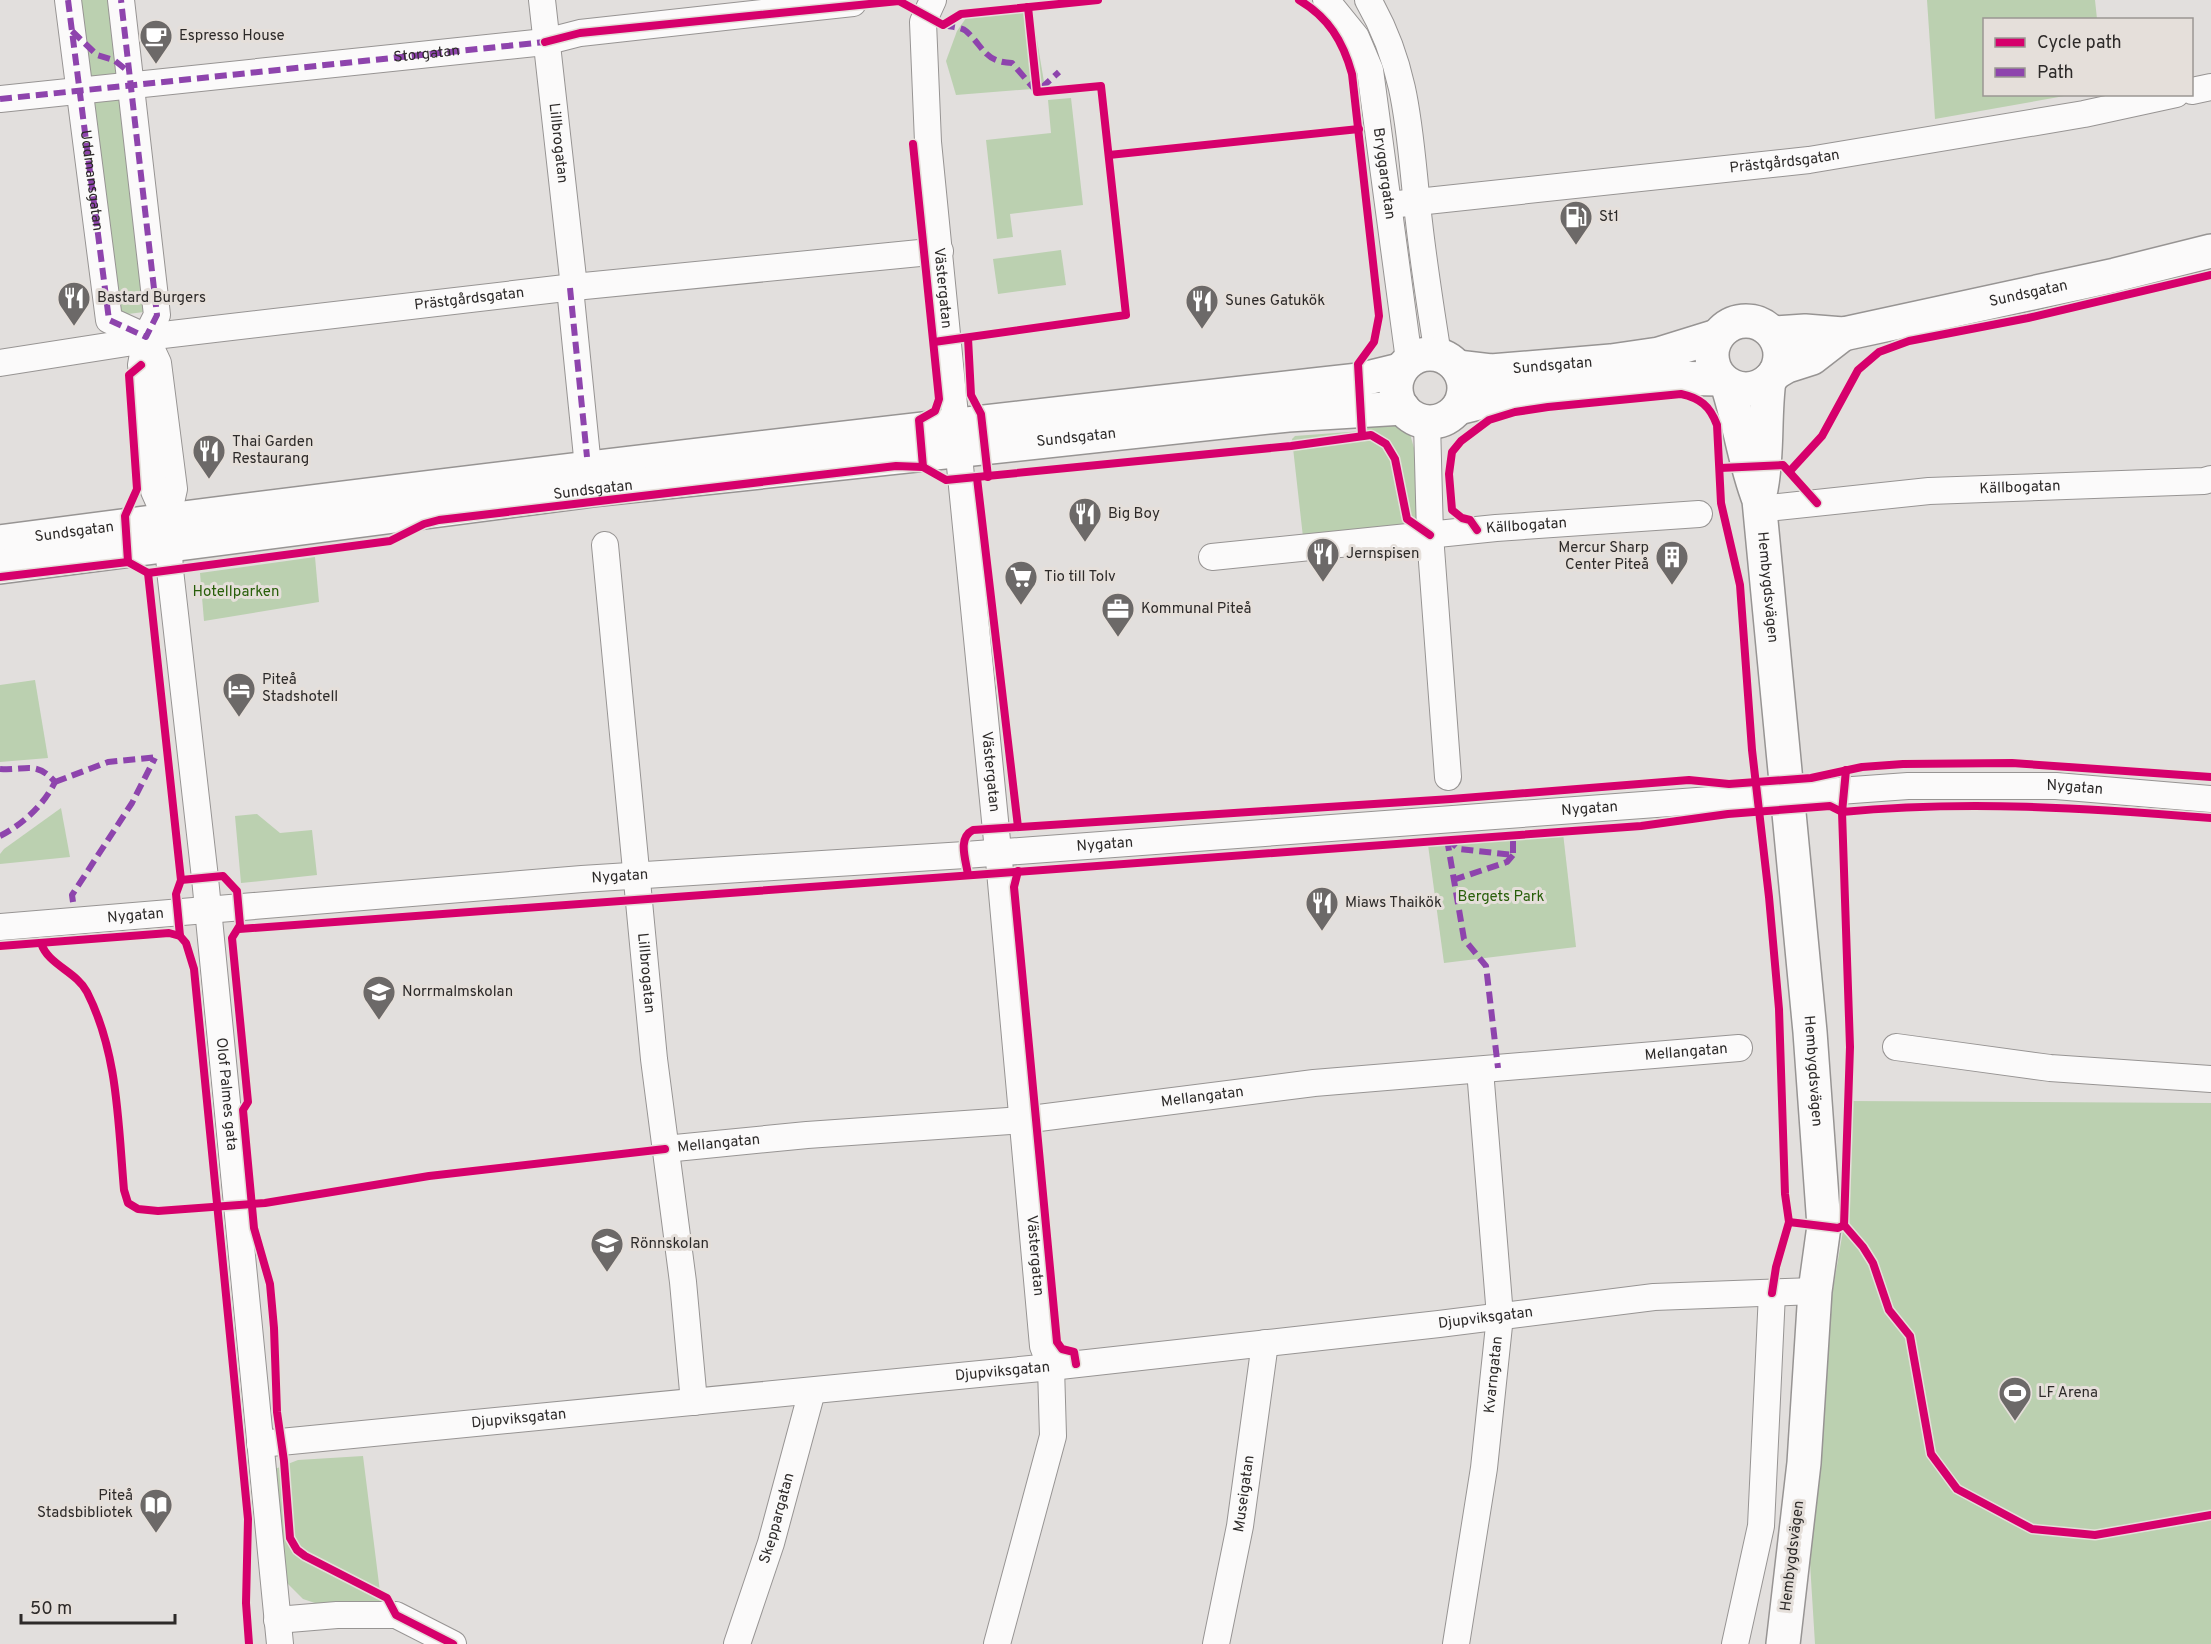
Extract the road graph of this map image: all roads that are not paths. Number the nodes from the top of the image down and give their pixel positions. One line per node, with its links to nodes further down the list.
1 (68, 0): 11 (street, Uddmansgatan)
2 (121, 0): 9 (street)
3 (542, 0): 8 (street, Lillbrogatan)
4 (933, 0): 18 (street, Västergatan)
5 (1326, 0): 16 (street, Bryggargatan)
6 (1368, 0): 15 (street, Bryggargatan)
7 (853, 3): 8 (street, Storgatan)
8 (545, 42): 9 (street, Storgatan); 19 (street, Lillbrogatan)
9 (130, 85): 11 (street, Storgatan); 23 (street)
10 (2211, 87): 12 (street)
11 (80, 90): 14 (street, Storgatan); 23 (street, Uddmansgatan)
12 (2193, 91)
13 (2167, 96): 15 (street, Prästgårdsgatan)
14 (0, 99)
15 (1417, 202): 16 (street, Prästgårdsgatan); 25 (street, Bryggargatan)
16 (1389, 206): 25 (street, Bryggargatan)
17 (2211, 250): 21 (main road, Sundsgatan)
18 (940, 251): 19 (street, Prästgårdsgatan); 30 (street, Västergatan)
19 (572, 287): 23 (street, Prästgårdsgatan); 31 (street, Lillbrogatan)
20 (1773, 333): 21 (main road, Sundsgatan); 22 (main road, Sundsgatan); 26 (main road)
21 (1843, 334): 26 (main road, Sundsgatan)
22 (1717, 336): 25 (main road, Sundsgatan); 27 (main road)
23 (146, 338): 24 (street, Prästgårdsgatan); 35 (street)
24 (0, 363)
25 (1426, 363): 28 (main road); 29 (main road); 30 (main road, Sundsgatan)
26 (1772, 376): 27 (main road, Sundsgatan); 33 (main road, Hembygdsvägen)
27 (1724, 381): 28 (main road, Sundsgatan); 33 (main road, Hembygdsvägen)
28 (1458, 408): 29 (main road, Sundsgatan)
29 (1415, 416): 30 (main road, Sundsgatan); 36 (street)
30 (956, 439): 35 (main road, Sundsgatan); 43 (street, Västergatan)
31 (587, 457)
32 (2211, 479): 33 (street, Källbogatan)
33 (1759, 505): 53 (main road, Hembygdsvägen)
34 (1699, 513): 36 (street, Källbogatan)
35 (168, 533): 37 (main road, Sundsgatan); 40 (main road, Sundsgatan); 45 (street, Olof Palmes gata)
36 (1430, 535): 39 (street, Källbogatan); 41 (street)
37 (0, 542)
38 (605, 546): 44 (street, Lillbrogatan)
39 (1212, 557)
40 (0, 567)
41 (1448, 777)
42 (2211, 800): 43 (street, Nygatan, bridge)
43 (998, 853): 44 (street, Nygatan); 51 (street, Västergatan)
44 (638, 876): 45 (street, Nygatan); 52 (street, Lillbrogatan)
45 (208, 911): 46 (street, Nygatan); 60 (street, Olof Palmes gata)
46 (0, 927)
47 (1896, 1047): 50 (street)
48 (1739, 1048): 49 (street, Mellangatan)
49 (1480, 1070): 51 (street, Mellangatan); 55 (street, Kvarngatan)
50 (2211, 1079)
51 (1023, 1120): 52 (street, Mellangatan); 57 (street, Västergatan)
52 (665, 1149): 59 (street, Lillbrogatan)
53 (1815, 1291): 54 (street, Djupviksgatan); 68 (main road, Hembygdsvägen)
54 (1772, 1293): 55 (street, Djupviksgatan); 67 (street)
55 (1500, 1316): 56 (street, Djupviksgatan); 66 (street, Kvarngatan)
56 (1265, 1343): 57 (street, Djupviksgatan); 65 (street, Museigatan)
57 (1051, 1366): 58 (street, Djupviksgatan); 64 (street, Västergatan)
58 (812, 1390): 59 (street, Djupviksgatan); 63 (street, Skeppargatan)
59 (694, 1402): 60 (street, Djupviksgatan)
60 (260, 1444): 61 (street, Olof Palmes gata)
61 (279, 1632): 62 (street)
62 (453, 1644)
63 (737, 1644)
64 (997, 1644)
65 (1216, 1644)
66 (1456, 1644)
67 (1735, 1644)
68 (1783, 1644)

